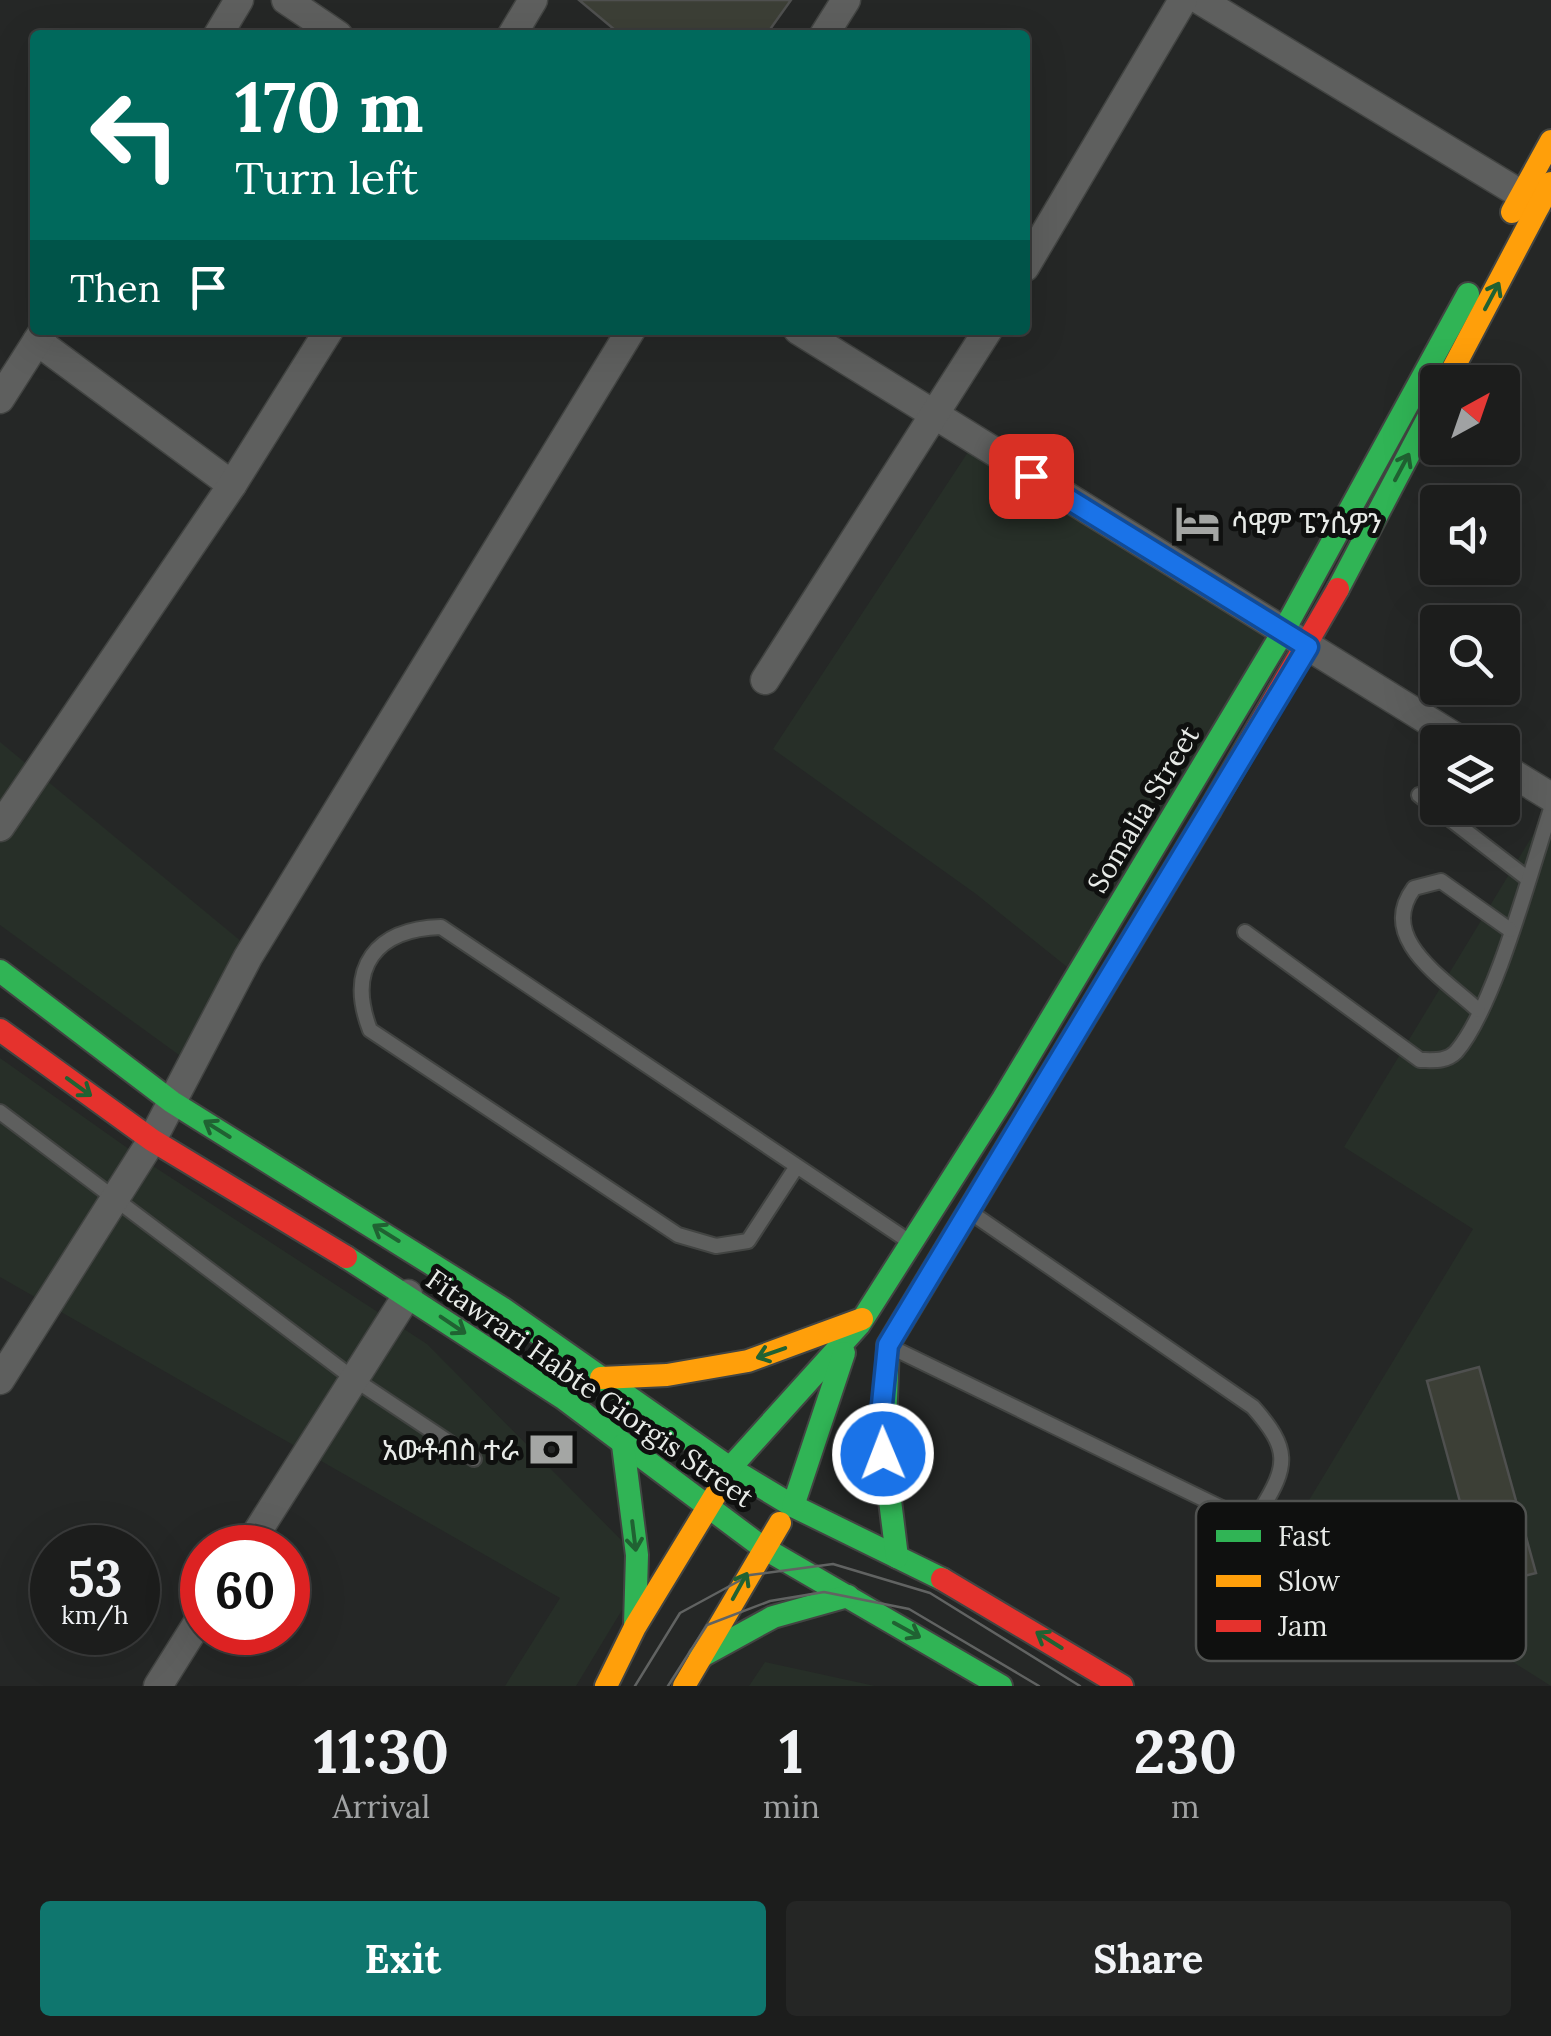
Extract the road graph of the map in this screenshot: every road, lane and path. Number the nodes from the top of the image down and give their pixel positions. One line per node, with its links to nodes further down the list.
1 (239, 0): 7 (street)
2 (286, 0): 8 (street)
3 (533, 0): 9 (street)
4 (846, 0): 10 (street)
5 (1184, 0): 13 (street)
6 (1200, 0): 12 (street)
7 (221, 30)
8 (331, 30)
9 (515, 30)
10 (827, 30)
11 (1551, 141): 12 (main road, Somalia Street)
12 (1540, 199): 19 (main road, one-way to 12); 24 (main road, Somalia Street)
13 (1030, 260)
14 (326, 335): 23 (street)
15 (628, 335): 39 (street)
16 (806, 335): 21 (street)
17 (985, 335): 21 (street)
18 (40, 336): 20 (street); 23 (street)
19 (1455, 365)
20 (0, 398)
21 (936, 417): 24 (street); 26 (street)
22 (1420, 434): 25 (main road, one-way to 22)
23 (232, 486): 32 (street)
24 (1282, 632): 25 (street); 45 (main road, Somalia Street)
25 (1308, 647): 27 (street); 44 (main road)
26 (764, 680)
27 (1434, 725)
28 (1520, 778): 30 (street)
29 (1419, 795): 33 (lane)
30 (1551, 797)
31 (1551, 809): 33 (lane)
32 (0, 827)
33 (1528, 879): 34 (lane)
34 (1510, 930): 37 (lane); 37 (lane)
35 (1245, 932): 37 (lane)
36 (0, 972): 39 (main road)
37 (1478, 1010)
38 (0, 1030): 41 (main road, Fitawrari Habte Giorgis Street, one-way to 41)
39 (172, 1102): 41 (street); 49 (main road, one-way to 39)
40 (0, 1112): 43 (lane)
41 (152, 1140): 43 (street); 46 (main road, Fitawrari Habte Giorgis Street)
42 (797, 1166): 42 (lane); 45 (lane)
43 (113, 1199): 50 (lane); 51 (street)
44 (969, 1210): 48 (main road); 56 (lane)
45 (912, 1244): 47 (main road, Somalia Street)
46 (408, 1294): 50 (street); 52 (main road, Fitawrari Habte Giorgis Street, one-way to 52)
47 (855, 1329): 49 (main road, one-way to 49); 54 (main road, Somalia Street); 57 (main road)
48 (888, 1345): 55 (lane); 61 (main road)
49 (600, 1378): 54 (main road)
50 (354, 1379): 53 (lane); 59 (street)
51 (0, 1380)
52 (623, 1445): 58 (main road, Fitawrari Habte Giorgis Street); 63 (main road, one-way to 63)
53 (474, 1459)
54 (730, 1468): 57 (main road); 58 (main road, Somalia Street)
55 (1208, 1501)
56 (1266, 1501)
57 (793, 1506): 60 (main road); 61 (main road)
58 (710, 1510): 60 (main road, Fitawrari Habte Giorgis Street); 63 (main road, Somalia Street)
59 (261, 1525)
60 (762, 1547): 62 (main road, Fitawrari Habte Giorgis Street); 65 (main road, one-way to 60)
61 (897, 1557): 70 (main road, one-way to 61)
62 (848, 1596): 65 (main road); 69 (main road, Fitawrari Habte Giorgis Street, one-way to 69)
63 (635, 1627): 67 (main road, Somalia Street)
64 (180, 1651): 66 (street)
65 (700, 1657): 68 (main road)
66 (158, 1686)
67 (606, 1686)
68 (684, 1686)
69 (1001, 1686)
70 (1122, 1686)

